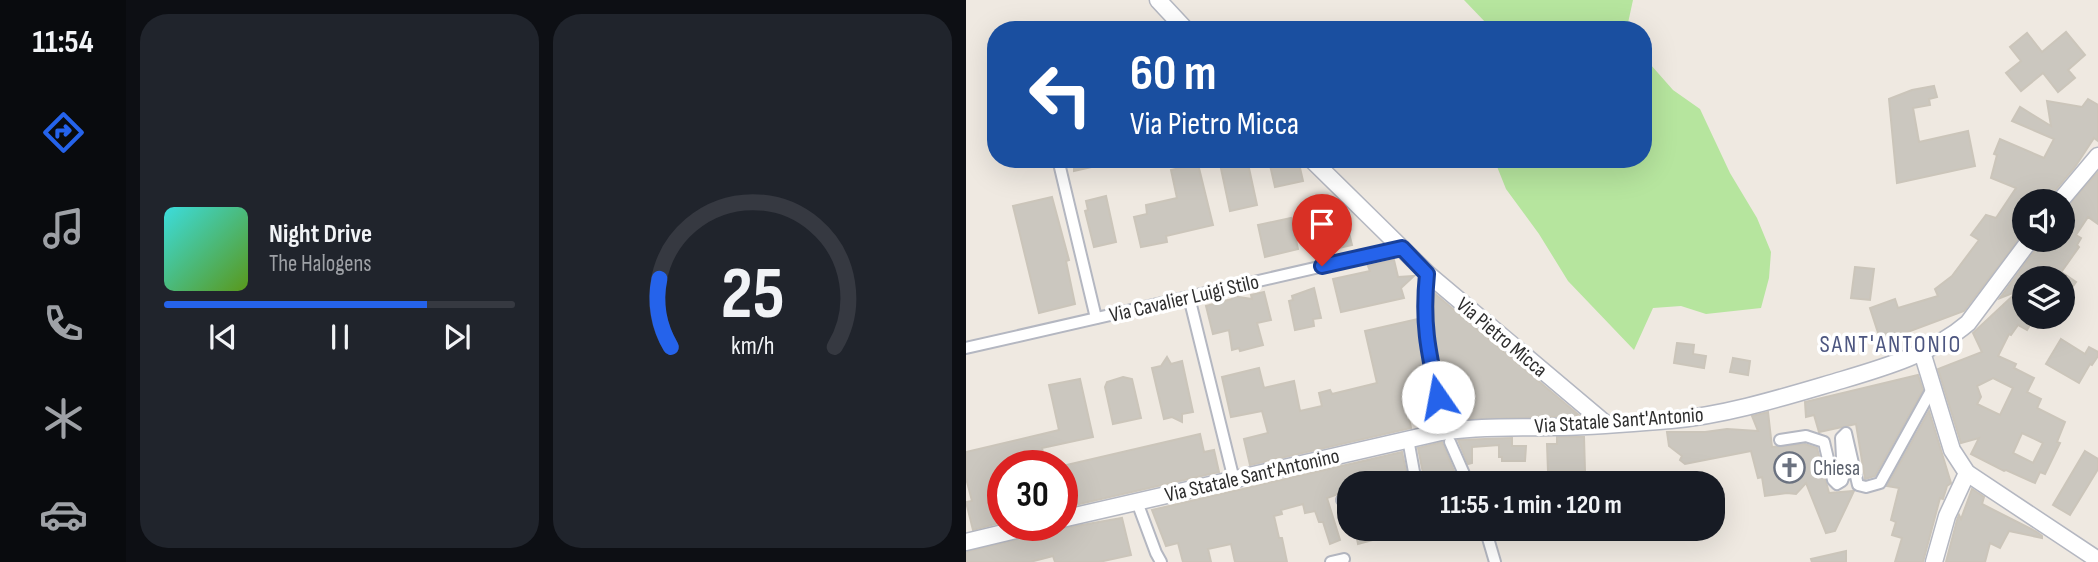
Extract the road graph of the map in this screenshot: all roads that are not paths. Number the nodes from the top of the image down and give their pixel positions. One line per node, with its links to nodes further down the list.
1 (1158, 0): 2 (street)
2 (1178, 21)
3 (2098, 156): 6 (street)
4 (1060, 168): 11 (street)
5 (1320, 168): 7 (street, Via Pietro Micca)
6 (2070, 189)
7 (1402, 248): 9 (street, Via Pietro Micca); 10 (street, Via Cavalier Luigi Stilo)
8 (2021, 252): 13 (street, Via Statale Sant'Antonio)
9 (1427, 274): 15 (street); 16 (street, Via Pietro Micca)
10 (1189, 297): 11 (street, Via Cavalier Luigi Stilo); 23 (street)
11 (1096, 318): 12 (street, Via Cavalier Luigi Stilo)
12 (966, 348)
13 (1922, 352): 14 (street); 16 (street, Via Statale Sant'Antonio)
14 (1932, 389): 19 (street); 22 (street)
15 (1443, 414)
16 (1606, 424): 17 (street, Via Statale Sant'Antonio)
17 (1449, 434): 18 (street, Via Statale Sant'Antonino); 21 (street)
18 (1408, 439): 20 (street); 23 (street, Via Statale Sant'Antonino)
19 (1780, 440)
20 (1413, 471)
21 (1463, 471)
22 (1967, 473): 30 (street); 34 (street)
23 (1234, 480): 24 (street, Via Statale Sant'Antonino)
24 (1137, 502): 25 (street, Via Statale Sant'Antonino); 31 (street)
25 (1078, 515)
26 (987, 537): 28 (street)
27 (1489, 541): 33 (street)
28 (966, 542)
29 (1344, 559): 32 (street)
30 (2098, 560)
31 (1161, 562)
32 (1331, 562)
33 (1495, 562)
34 (1934, 562)

